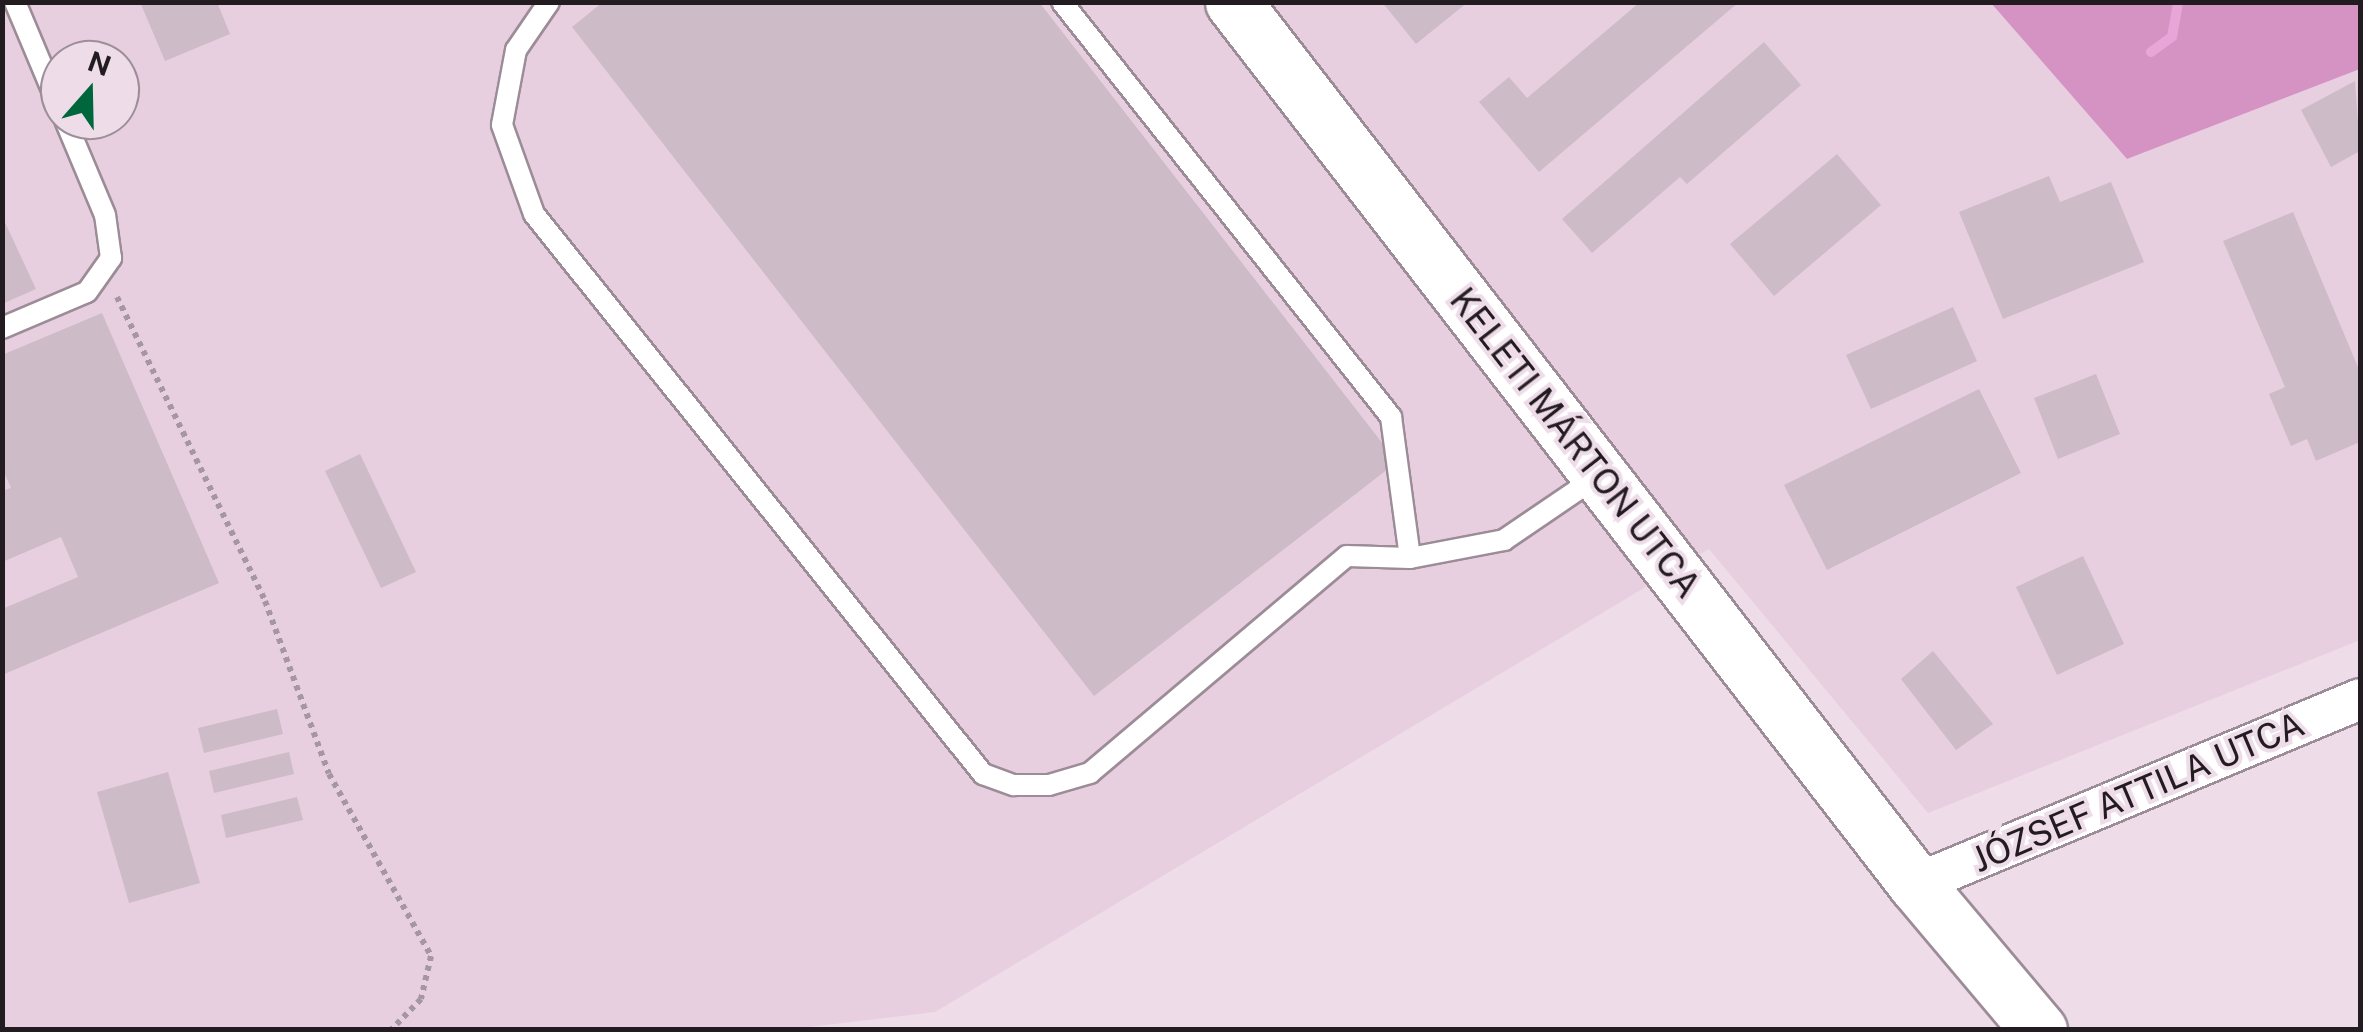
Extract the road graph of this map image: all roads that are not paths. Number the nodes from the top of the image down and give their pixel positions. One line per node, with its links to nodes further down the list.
1 (15, 2): 5 (lane)
2 (548, 2): 9 (lane)
3 (1062, 2): 9 (lane)
4 (1233, 2): 8 (main road, KELETI MÁRTON UTCA)
5 (40, 61)
6 (73, 140): 7 (lane)
7 (2, 328)
8 (1599, 475): 9 (lane); 11 (main road, KELETI MÁRTON UTCA)
9 (1410, 558)
10 (2360, 699): 11 (street, JÓZSEF ATTILA UTCA)
11 (1916, 884): 12 (main road, KELETI MÁRTON UTCA)
12 (2039, 1030)

